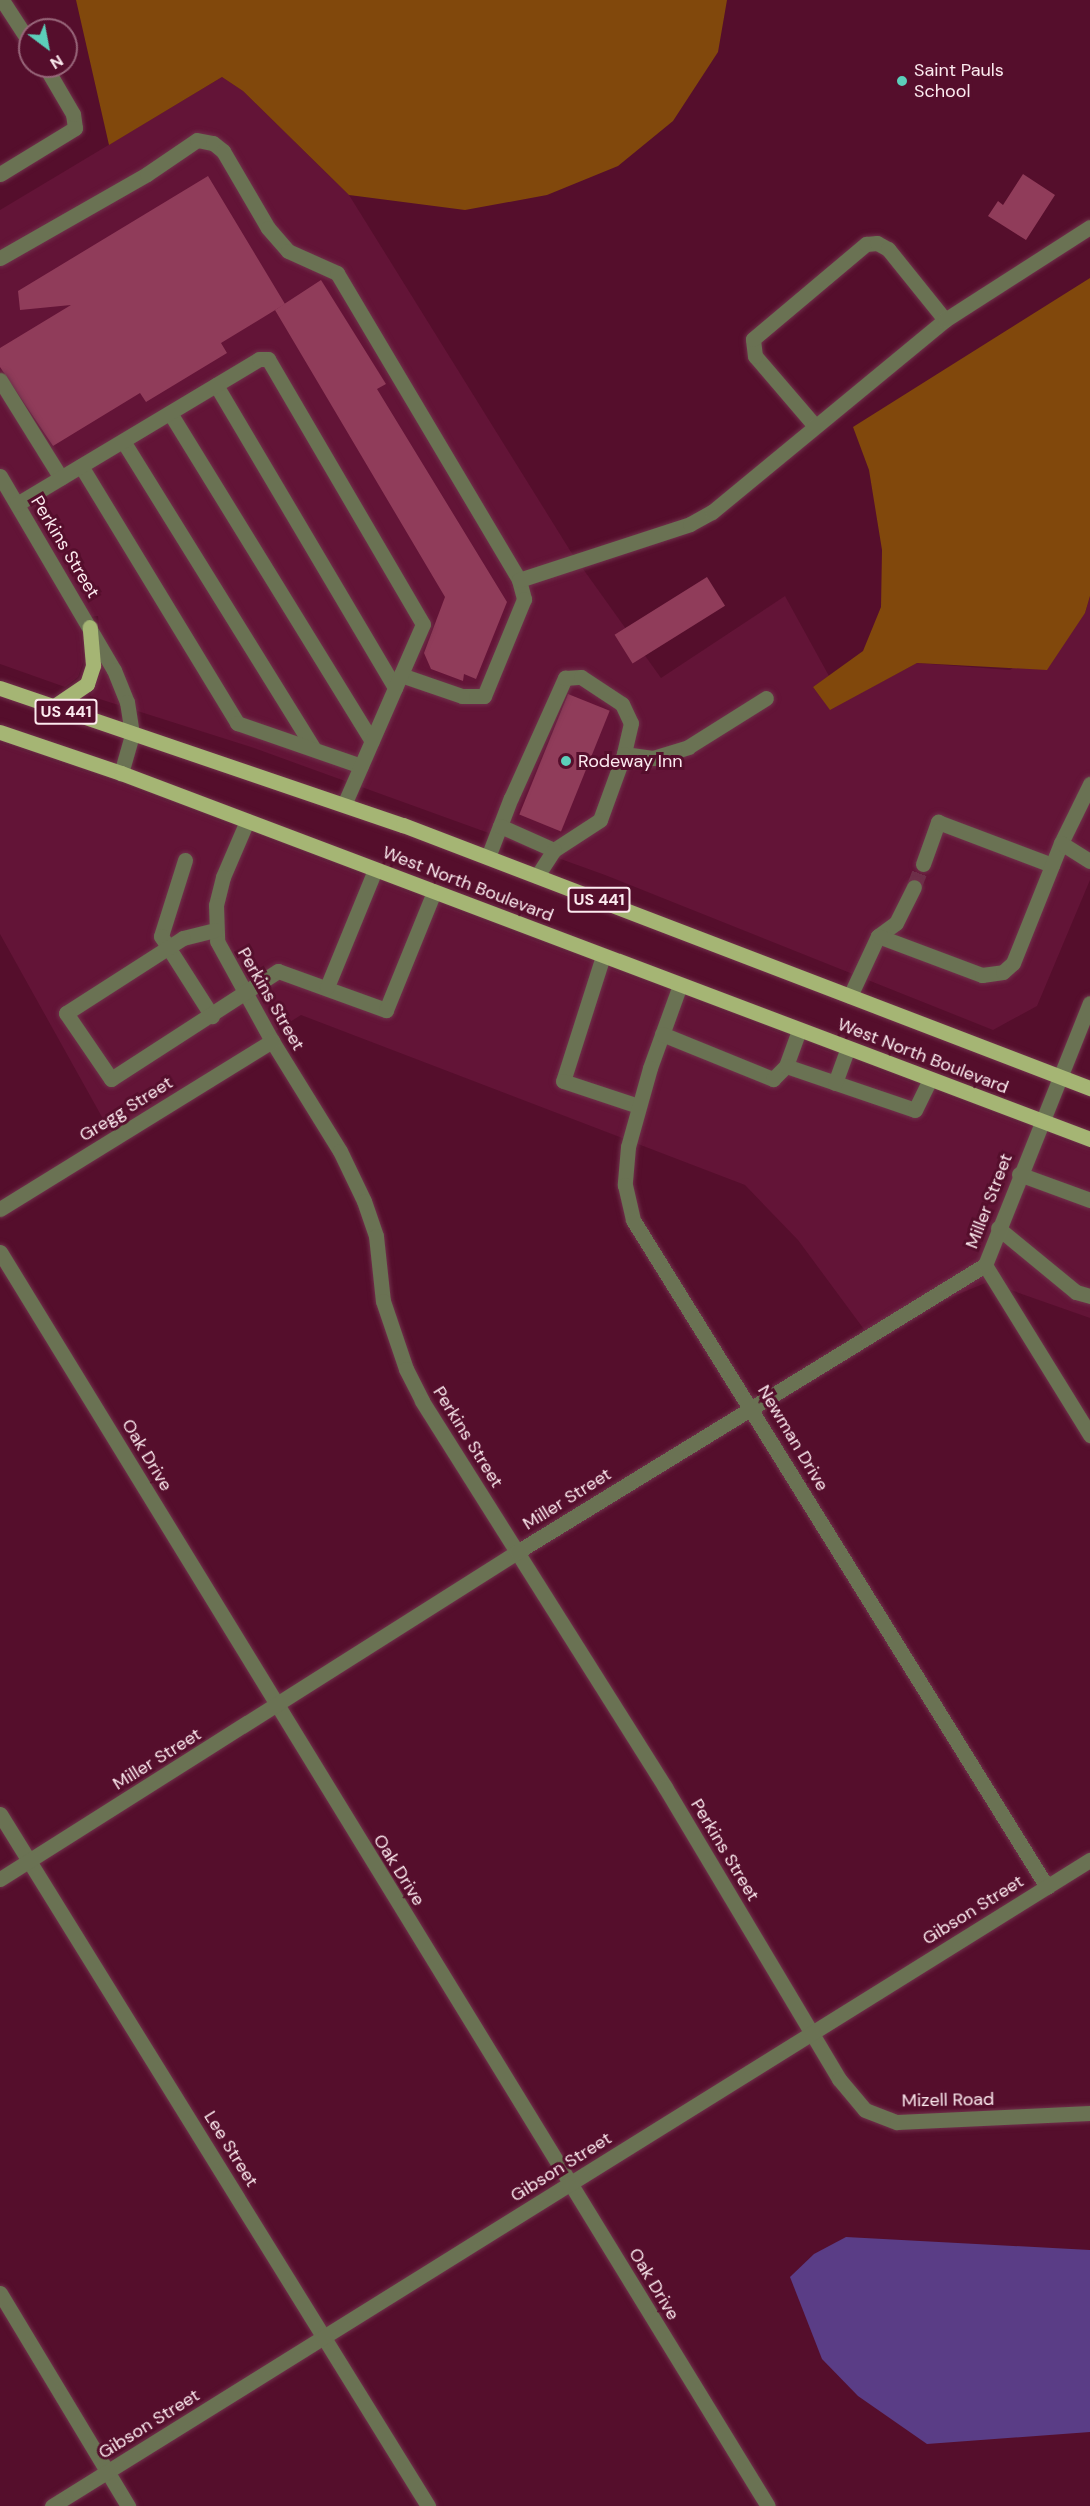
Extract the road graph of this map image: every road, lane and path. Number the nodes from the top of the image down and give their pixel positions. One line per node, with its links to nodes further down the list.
1 (2, 0): 2 (street)
2 (18, 25)
3 (52, 78): 4 (street)
4 (0, 174)
5 (1090, 227): 7 (street)
6 (0, 258): 17 (street)
7 (945, 320): 11 (street); 11 (street)
8 (0, 380): 14 (street)
9 (216, 385): 10 (street); 19 (street); 19 (street)
10 (170, 413): 12 (street); 25 (street)
11 (815, 426): 17 (street)
12 (123, 441): 13 (street); 26 (street)
13 (81, 466): 14 (street); 26 (street)
14 (61, 478): 16 (street)
15 (2, 483): 16 (street, Perkins Street)
16 (17, 504): 18 (street, Perkins Street)
17 (519, 580): 19 (street)
18 (90, 627): 22 (main road); 24 (street, Perkins Street)
19 (398, 681): 25 (street)
20 (0, 688): 22 (main road, West North Boulevard / US 441)
21 (766, 698): 27 (street)
22 (53, 707): 24 (main road, West North Boulevard / US 441)
23 (0, 732): 29 (main road, West North Boulevard / US 441)
24 (132, 735): 29 (street, Perkins Street); 31 (main road, West North Boulevard / US 441)
25 (372, 741): 28 (street)
26 (314, 749): 28 (street)
27 (624, 754): 33 (street); 35 (street)
28 (361, 766): 31 (street)
29 (121, 773): 32 (main road, West North Boulevard / US 441)
30 (1090, 784): 34 (street)
31 (344, 805): 36 (main road, West North Boulevard / US 441)
32 (247, 821): 41 (main road, West North Boulevard / US 441); 45 (street, Perkins Street)
33 (500, 826): 35 (street); 36 (street)
34 (1061, 843): 38 (street); 40 (street)
35 (554, 850): 42 (street)
36 (488, 857): 42 (main road, West North Boulevard / US 441)
37 (185, 860): 47 (street)
38 (1090, 861)
39 (923, 864): 40 (street)
40 (1052, 865): 46 (street)
41 (375, 870): 44 (main road, West North Boulevard / US 441); 50 (street)
42 (537, 876): 52 (main road, West North Boulevard / US 441)
43 (914, 887): 46 (street)
44 (434, 892): 48 (main road, West North Boulevard / US 441); 50 (street)
45 (215, 930): 47 (street); 51 (street, Perkins Street)
46 (878, 936): 52 (street)
47 (168, 947): 54 (street); 54 (street)
48 (603, 956): 49 (main road, West North Boulevard / US 441); 64 (street)
49 (680, 985): 55 (main road, West North Boulevard / US 441); 56 (street, Newman Drive)
50 (327, 987): 51 (street)
51 (245, 995): 54 (street); 57 (street, Perkins Street)
52 (850, 996): 60 (main road, West North Boulevard / US 441)
53 (1090, 1003): 60 (street, Miller Street)
54 (212, 1016)
55 (799, 1030): 58 (main road, West North Boulevard / US 441); 59 (street)
56 (662, 1034): 59 (street); 64 (street, Newman Drive)
57 (272, 1041): 69 (street, Gregg Street); 76 (street, Perkins Street)
58 (848, 1048): 61 (main road, West North Boulevard / US 441); 62 (street)
59 (786, 1066): 62 (street)
60 (1063, 1077): 63 (main road, West North Boulevard / US 441); 65 (street, Miller Street)
61 (930, 1079): 62 (street); 65 (main road, West North Boulevard / US 441)
62 (835, 1083)
63 (1090, 1088)
64 (638, 1106): 74 (street, Newman Drive)
65 (1042, 1121): 66 (main road, West North Boulevard / US 441); 67 (street, Miller Street)
66 (1090, 1139)
67 (1019, 1174): 68 (street); 70 (street, Miller Street)
68 (1090, 1200)
69 (0, 1209)
70 (998, 1228): 72 (street, Miller Street); 73 (street)
71 (0, 1252): 77 (street, Oak Drive)
72 (985, 1265): 74 (street, Miller Street); 75 (street)
73 (1090, 1296)
74 (751, 1407): 76 (street, Miller Street); 82 (street, Newman Drive)
75 (1090, 1435)
76 (517, 1552): 77 (street, Miller Street); 83 (street, Perkins Street)
77 (276, 1708): 80 (street, Miller Street); 85 (street, Oak Drive)
78 (0, 1814): 80 (street, Lee Street)
79 (1090, 1860): 82 (street, Gibson Street)
80 (29, 1861): 81 (street, Miller Street); 87 (street, Lee Street)
81 (0, 1879)
82 (1047, 1887): 83 (street, Gibson Street)
83 (810, 2036): 84 (street, Mizell Road); 85 (street, Gibson Street)
84 (1090, 2113)
85 (570, 2184): 87 (street, Gibson Street); 92 (street, Oak Drive)
86 (0, 2293): 88 (street)
87 (324, 2338): 88 (street, Gibson Street); 91 (street, Lee Street)
88 (107, 2473): 89 (street, Gibson Street); 90 (street)
89 (52, 2506)
90 (128, 2506)
91 (428, 2506)
92 (768, 2506)

